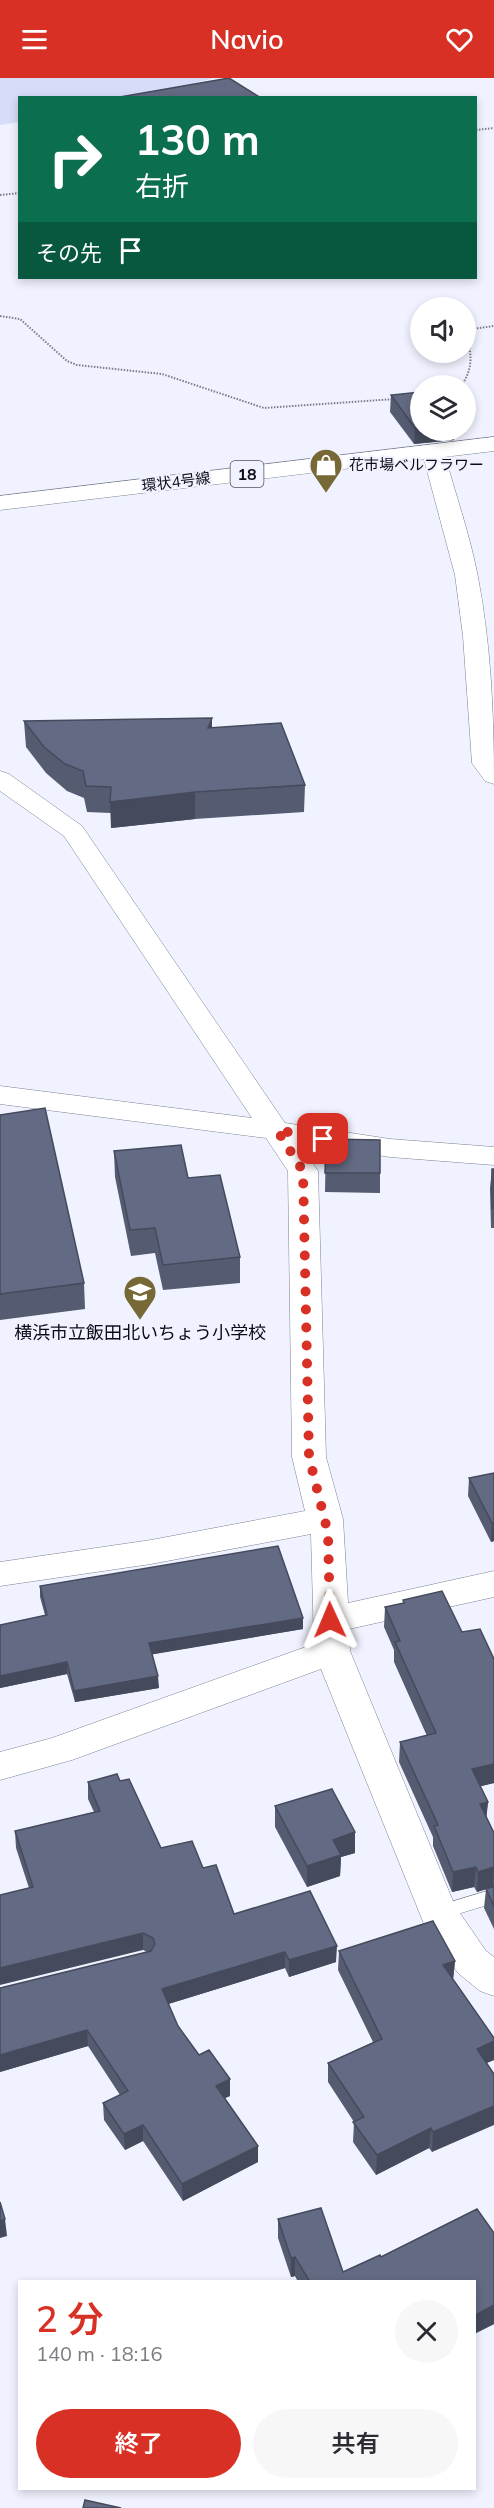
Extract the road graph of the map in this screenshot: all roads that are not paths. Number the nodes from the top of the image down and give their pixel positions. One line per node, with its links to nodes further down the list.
1 (494, 444): 2 (main road, 環状4号線 / 18)
2 (433, 452): 3 (main road, 環状4号線 / 18); 4 (street)
3 (0, 503)
4 (494, 776)
5 (0, 779): 7 (street)
6 (0, 1095): 7 (street)
7 (277, 1130): 8 (street); 9 (street)
8 (494, 1156)
9 (326, 1519): 10 (street); 12 (street)
10 (0, 1574)
11 (494, 1584): 12 (street)
12 (331, 1636): 13 (street); 15 (street)
13 (0, 1766)
14 (494, 1896): 15 (lane)
15 (438, 1913): 16 (street)
16 (494, 1980)

